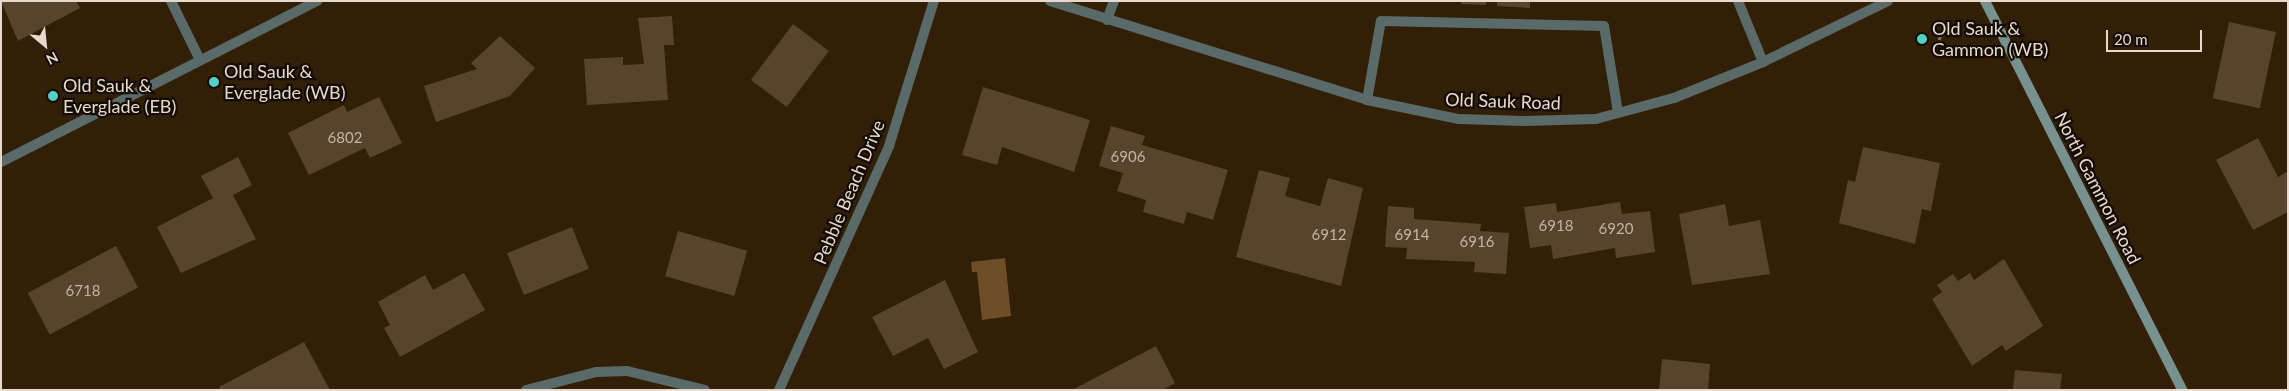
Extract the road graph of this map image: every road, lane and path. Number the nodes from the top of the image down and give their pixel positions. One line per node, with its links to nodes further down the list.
1 (171, 1): 12 (street)
2 (317, 1): 12 (street)
3 (934, 1): 19 (street, Pebble Beach Drive)
4 (1050, 1): 9 (street, Old Sauk Road)
5 (1114, 1): 9 (street)
6 (1738, 1): 13 (street)
7 (1888, 1): 13 (street, Old Sauk Road)
8 (1985, 1): 20 (main road, North Gammon Road)
9 (1107, 20): 14 (street, Old Sauk Road)
10 (1942, 32): 11 (path)
11 (1936, 47)
12 (200, 60): 16 (street)
13 (1763, 62): 15 (street, Old Sauk Road)
14 (1367, 100): 15 (street, Old Sauk Road); 15 (street)
15 (1618, 112)
16 (1, 162)
17 (526, 390): 18 (street)
18 (705, 390)
19 (779, 390)
20 (2182, 390)

